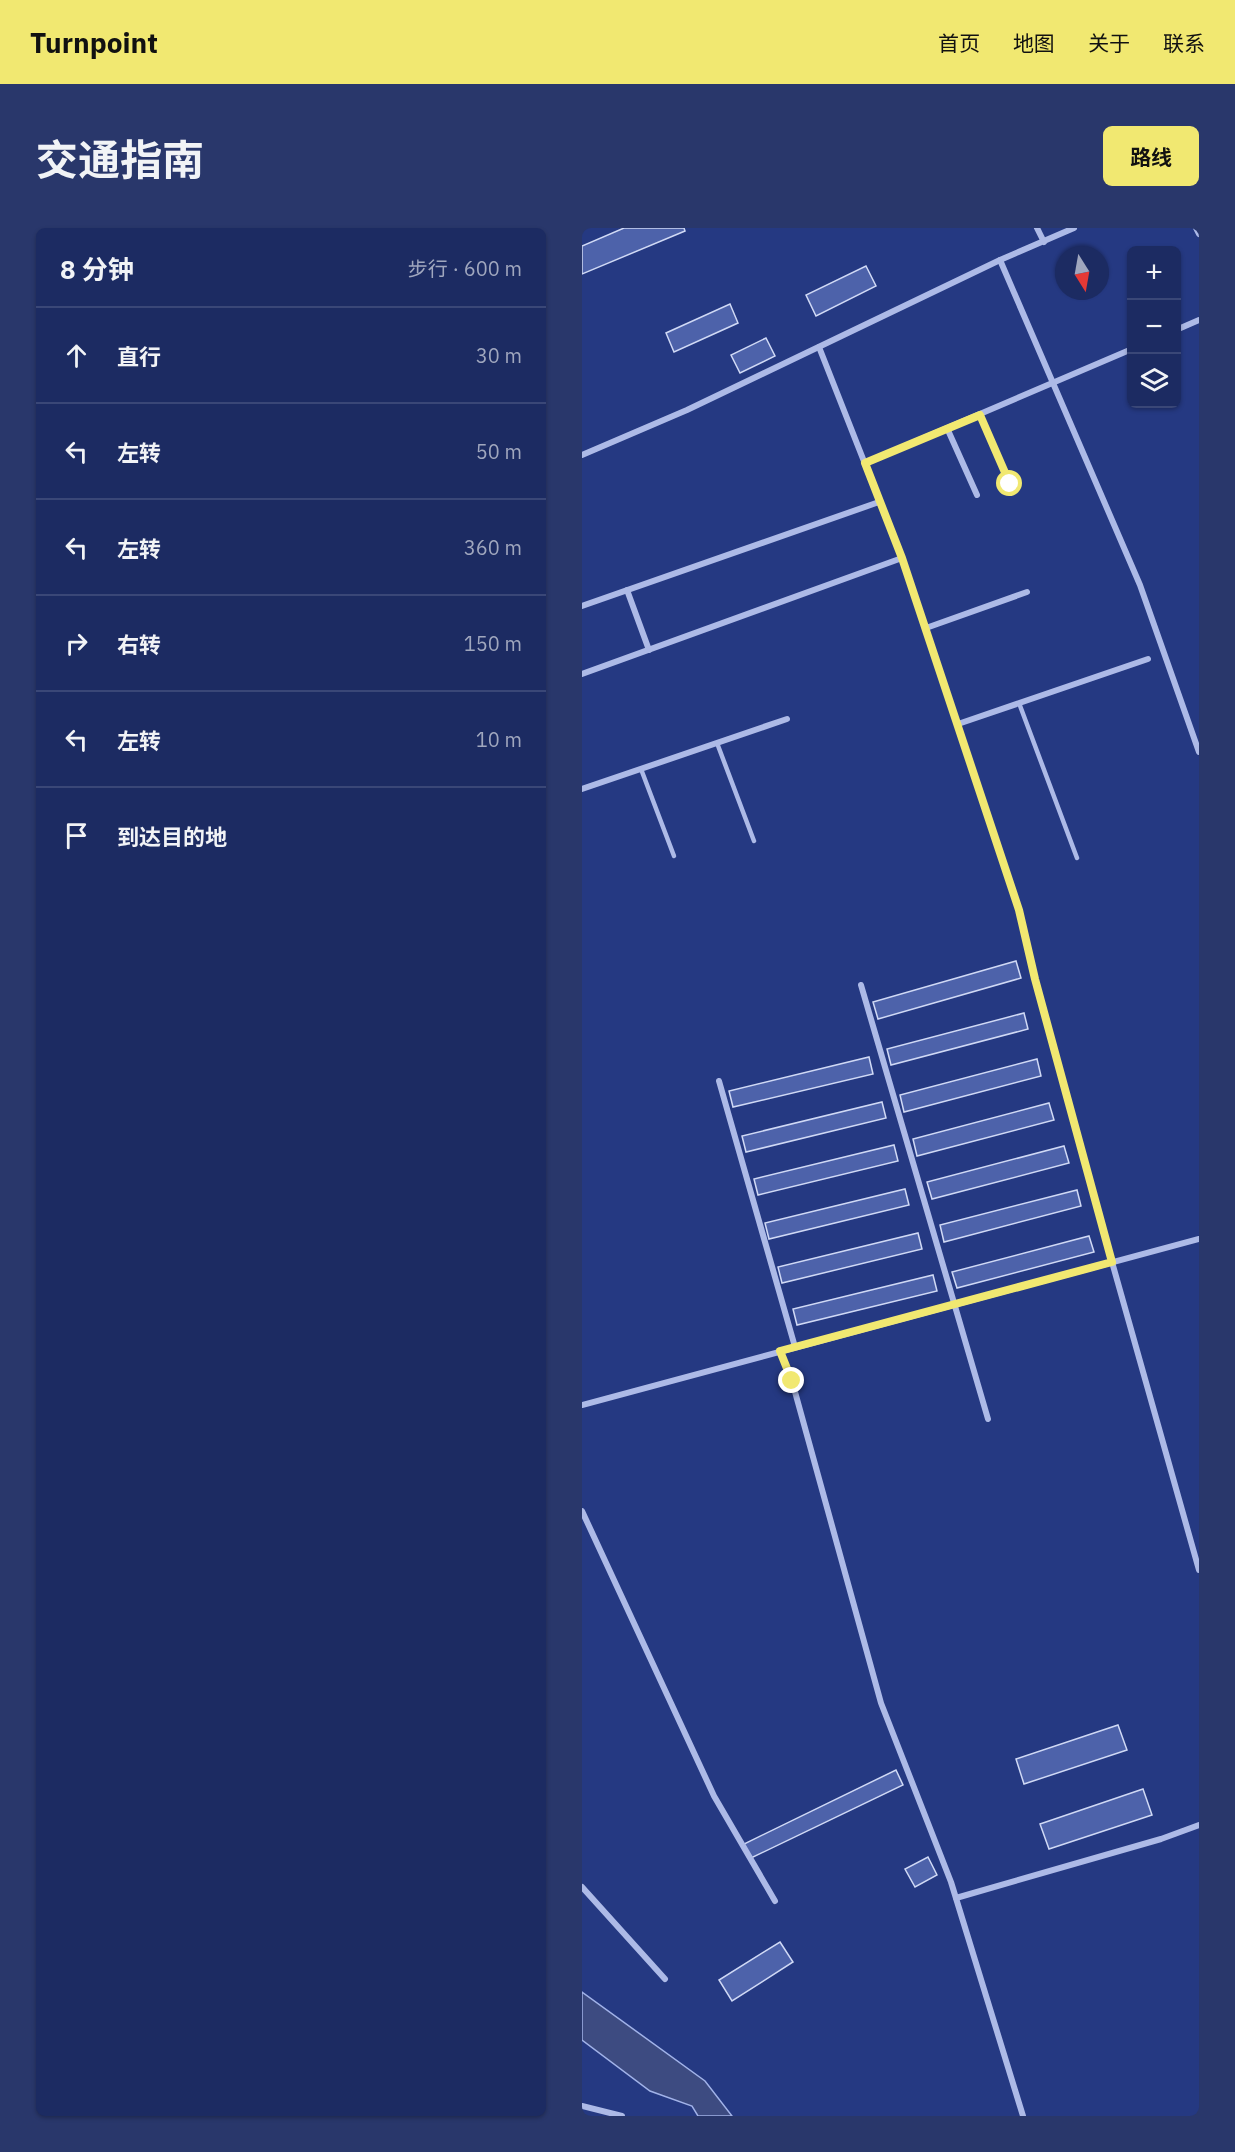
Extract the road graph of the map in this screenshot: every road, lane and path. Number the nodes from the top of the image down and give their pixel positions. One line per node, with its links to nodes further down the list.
1 (1037, 228): 5 (street)
2 (1074, 228): 5 (street)
3 (1196, 228): 4 (street)
4 (1199, 234)
5 (1044, 242): 6 (street)
6 (1000, 260): 9 (street); 11 (street)
7 (1199, 320): 8 (street)
8 (1181, 328)
9 (819, 347): 14 (street); 15 (street)
10 (1127, 352): 11 (street)
11 (1053, 384): 12 (street); 31 (street)
12 (980, 415): 13 (street); 16 (street)
13 (947, 428): 15 (street); 17 (street)
14 (582, 454)
15 (865, 463): 18 (street)
16 (1010, 484)
17 (977, 495)
18 (879, 502): 19 (street); 20 (street)
19 (902, 558): 23 (street); 24 (street)
20 (627, 590): 22 (street); 24 (street)
21 (1027, 592): 23 (street)
22 (582, 606)
23 (926, 628): 29 (street)
24 (649, 650): 26 (street)
25 (1148, 659): 27 (street)
26 (582, 674)
27 (1019, 703): 29 (street); 36 (lane)
28 (787, 719): 30 (street)
29 (958, 724): 40 (street)
30 (717, 743): 32 (street); 34 (lane)
31 (1199, 752)
32 (641, 769): 33 (street); 35 (lane)
33 (582, 789)
34 (754, 841)
35 (674, 856)
36 (1077, 858)
37 (861, 985): 41 (street)
38 (719, 1081): 42 (street)
39 (1199, 1239): 40 (street)
40 (1112, 1262): 41 (street); 47 (street)
41 (956, 1304): 42 (street); 45 (street)
42 (795, 1347): 43 (street)
43 (780, 1351): 44 (street); 50 (street)
44 (582, 1405)
45 (988, 1419)
46 (582, 1511): 51 (street)
47 (1199, 1570)
48 (1199, 1825): 50 (street)
49 (582, 1887): 52 (street)
50 (956, 1898): 55 (street)
51 (775, 1901)
52 (665, 1979)
53 (582, 2106): 54 (street)
54 (622, 2116)
55 (1023, 2116)

